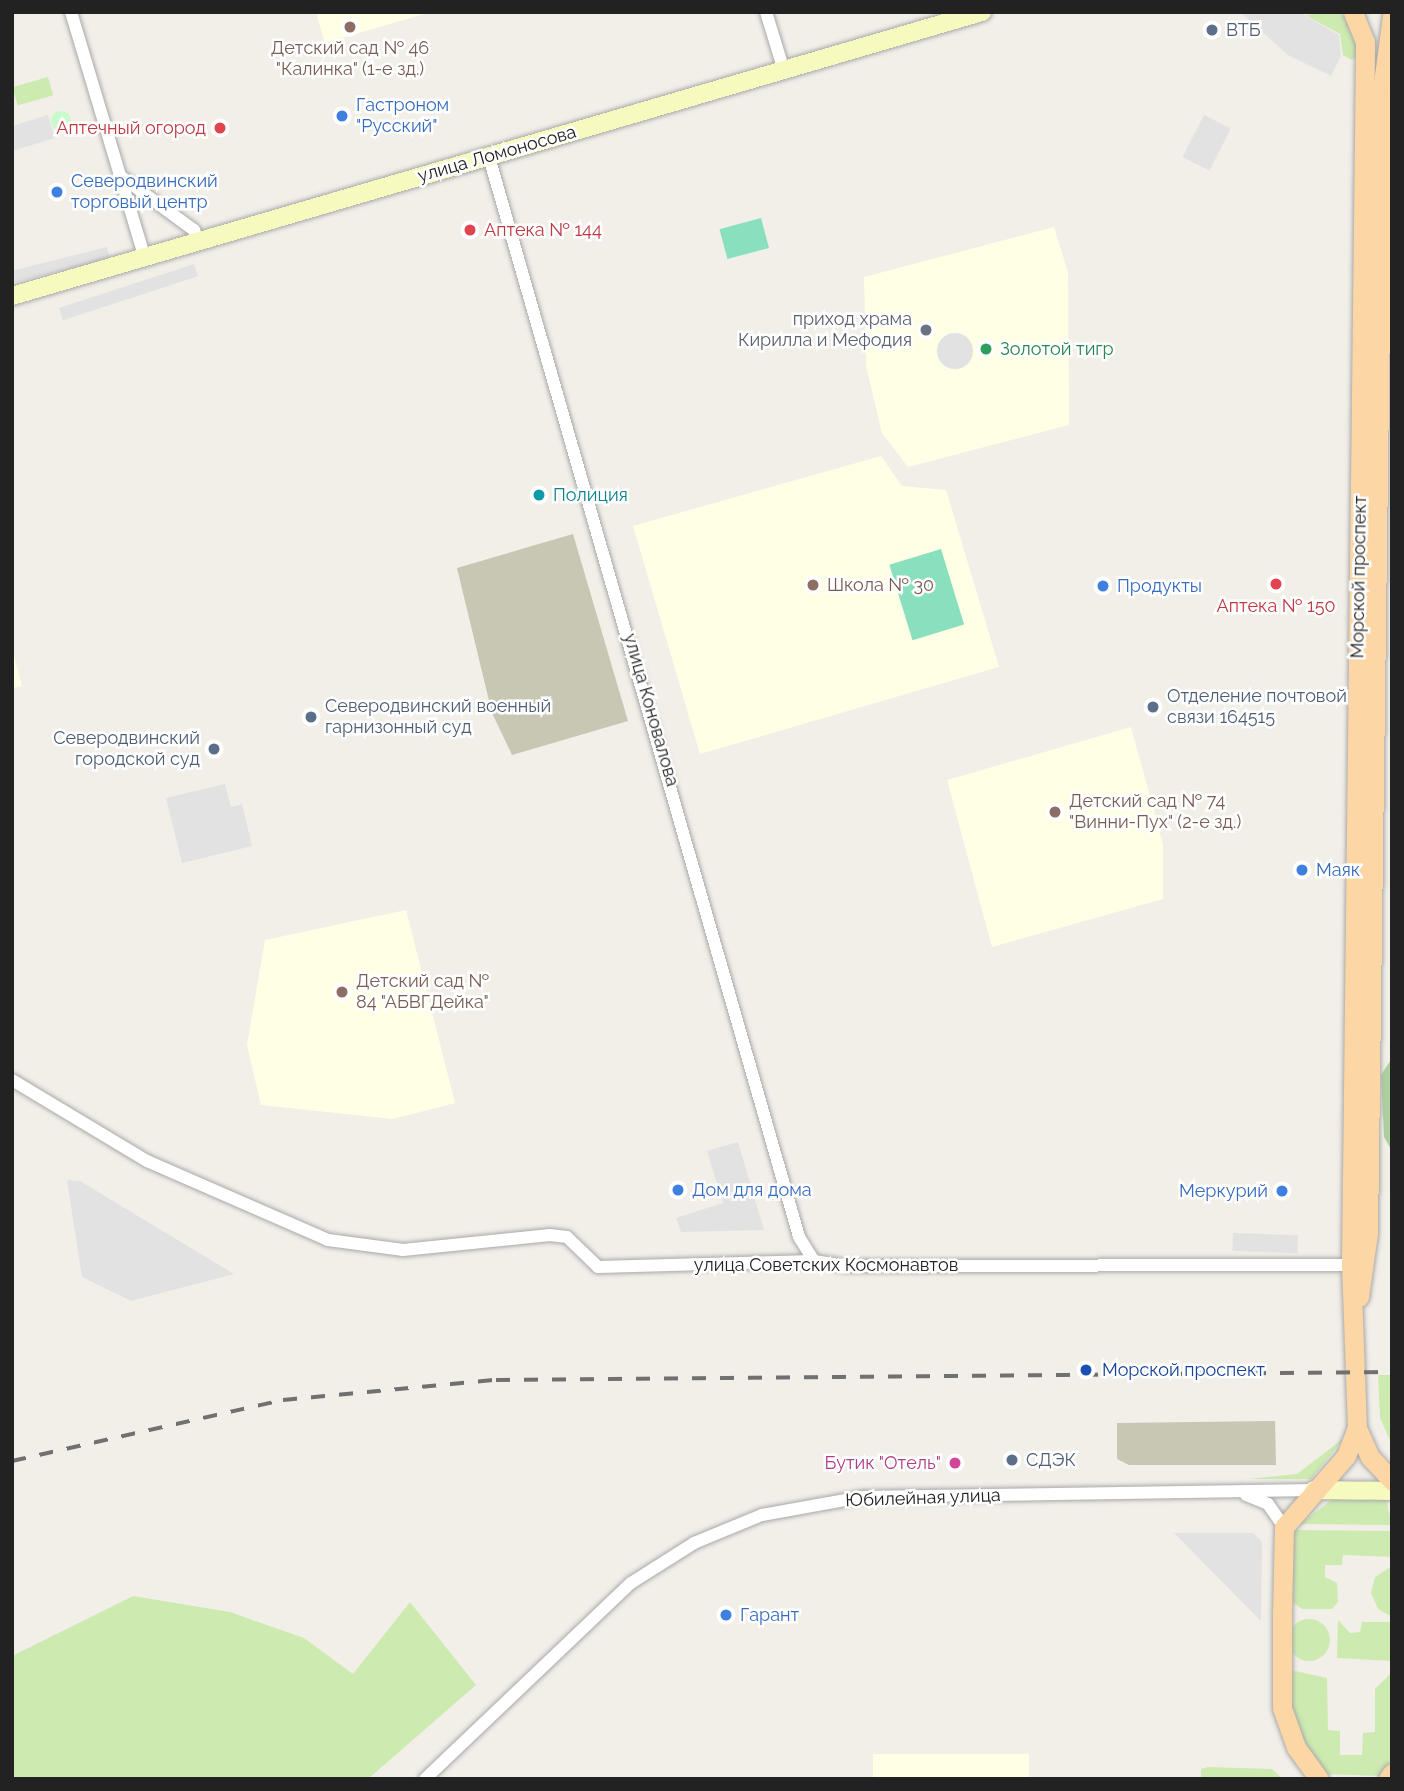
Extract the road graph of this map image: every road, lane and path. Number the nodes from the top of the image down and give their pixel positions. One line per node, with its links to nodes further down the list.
1 (71, 12): 9 (street)
2 (766, 12): 6 (street)
3 (982, 12): 6 (street, улица Ломоносова)
4 (1353, 12): 7 (main road, Морской проспект)
5 (1392, 16): 7 (main road, Морской проспект)
6 (784, 71): 8 (street, улица Ломоносова)
7 (1380, 123): 15 (main road, Морской проспект)
8 (489, 157): 10 (street, улица Ломоносова); 14 (street, улица Коновалова)
9 (119, 174): 10 (street); 11 (street)
10 (198, 241): 11 (street, улица Ломоносова)
11 (145, 258): 12 (street, улица Ломоносова)
12 (12, 296)
13 (12, 1080): 14 (street, улица Советских Космонавтов)
14 (814, 1261): 15 (street, улица Советских Космонавтов)
15 (1359, 1265): 16 (main road, Морской проспект)
16 (1357, 1428): 17 (main road, Морской проспект); 18 (main road, Морской проспект)
17 (1392, 1481)
18 (1314, 1490): 19 (street, Юбилейная улица); 20 (street, Юбилейная улица); 21 (main road, Морской проспект)
19 (1392, 1492)
20 (1242, 1494): 21 (street); 23 (street, Юбилейная улица)
21 (1284, 1527): 24 (main road)
22 (1392, 1773): 25 (main road)
23 (425, 1779)
24 (1319, 1779)
25 (1388, 1779)

